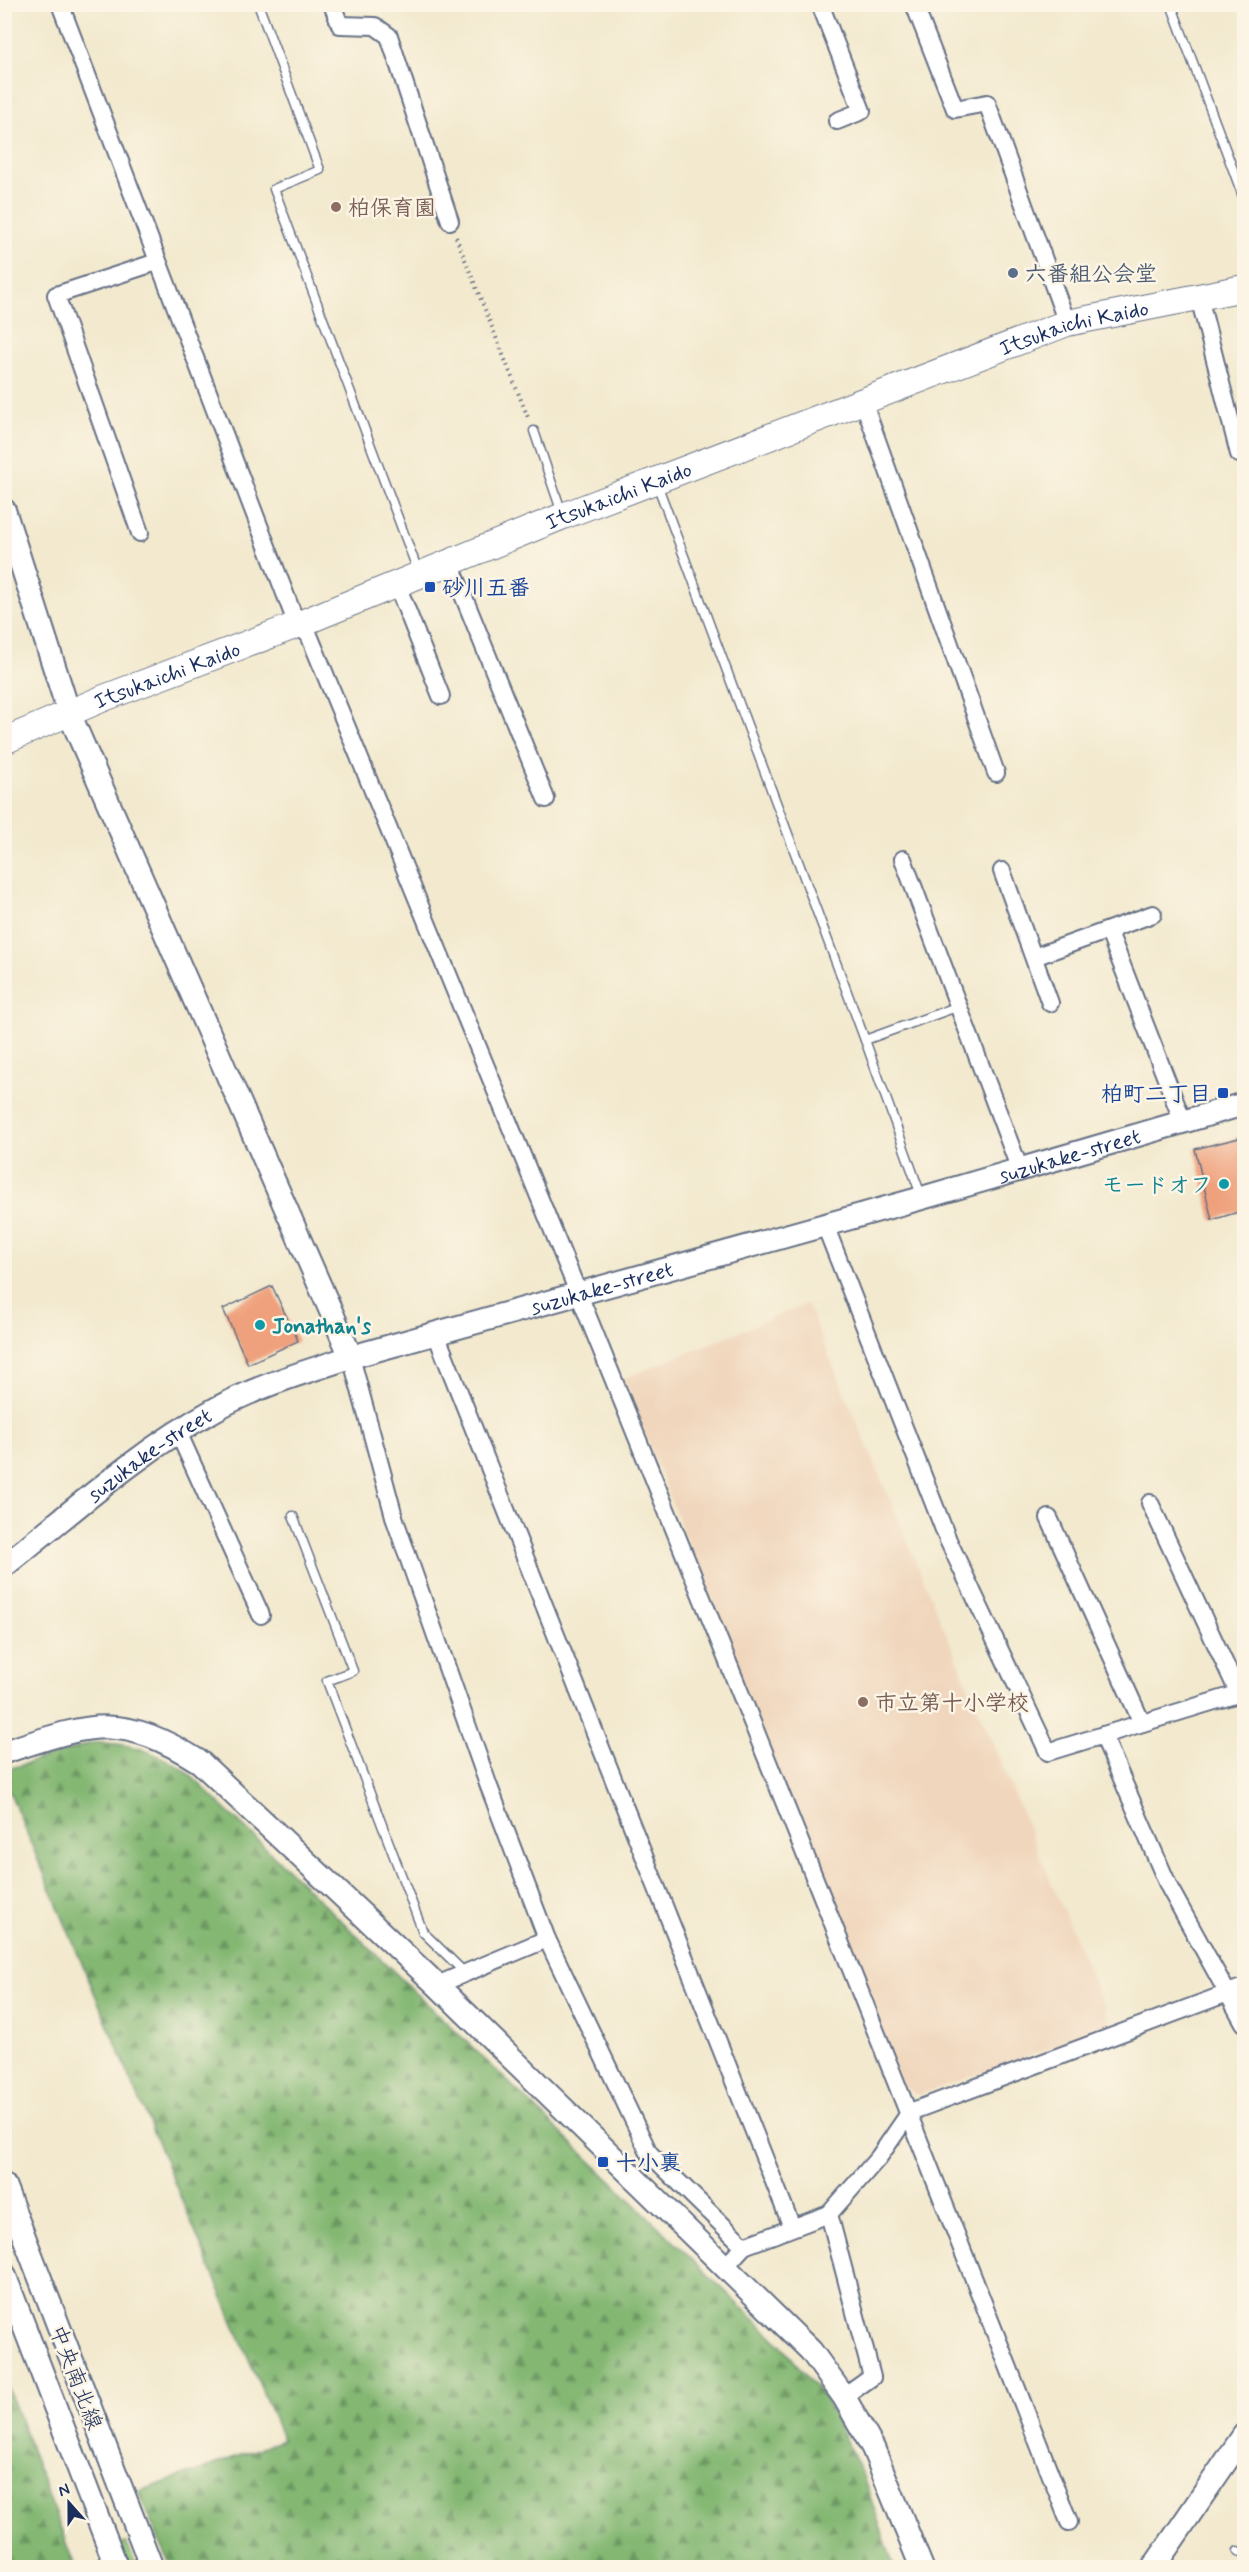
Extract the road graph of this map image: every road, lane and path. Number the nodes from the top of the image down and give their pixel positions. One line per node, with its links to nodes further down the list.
1 (60, 4): 10 (street)
2 (258, 4): 22 (lane)
3 (332, 4): 9 (street)
4 (820, 4): 7 (street)
5 (914, 4): 13 (street)
6 (1171, 4): 8 (lane)
7 (837, 121)
8 (1245, 199)
9 (450, 221): 15 (path)
10 (157, 262): 20 (street); 23 (street)
11 (1245, 288): 12 (main road, Itsukaichi Kaido)
12 (1198, 297): 13 (main road, Itsukaichi Kaido); 16 (street)
13 (1067, 323): 14 (main road, Itsukaichi Kaido)
14 (863, 401): 17 (main road, Itsukaichi Kaido); 27 (street)
15 (534, 431): 19 (lane)
16 (1236, 454)
17 (656, 481): 19 (main road, Itsukaichi Kaido); 36 (lane)
18 (4, 510): 25 (street)
19 (563, 516): 21 (main road, Itsukaichi Kaido)
20 (140, 533)
21 (450, 563): 22 (main road, Itsukaichi Kaido); 28 (street)
22 (408, 580): 23 (main road, Itsukaichi Kaido); 24 (street)
23 (297, 625): 25 (main road, Itsukaichi Kaido); 42 (street)
24 (441, 696)
25 (69, 713): 26 (main road, Itsukaichi Kaido); 44 (street)
26 (4, 741)
27 (996, 773)
28 (546, 799)
29 (903, 859): 35 (street)
30 (1002, 872): 33 (street)
31 (1153, 914): 32 (street)
32 (1108, 932): 33 (street); 38 (street)
33 (1034, 957): 34 (street)
34 (1050, 1003)
35 (959, 1006): 36 (lane); 39 (street)
36 (865, 1040): 40 (lane)
37 (1245, 1104): 38 (street, suzukake-street)
38 (1183, 1122): 39 (street, suzukake-street)
39 (1020, 1170): 40 (street, suzukake-street)
40 (922, 1198): 41 (street, suzukake-street)
41 (825, 1225): 42 (street, suzukake-street); 53 (street)
42 (580, 1294): 43 (street, suzukake-street); 61 (street)
43 (436, 1334): 44 (street, suzukake-street); 64 (street)
44 (351, 1357): 45 (street, suzukake-street); 55 (street)
45 (178, 1432): 49 (street, suzukake-street); 50 (street)
46 (1150, 1503): 51 (street)
47 (292, 1516): 56 (lane)
48 (1049, 1518): 52 (street)
49 (4, 1566)
50 (261, 1614)
51 (1242, 1693): 52 (street)
52 (1142, 1723): 53 (street)
53 (1104, 1735): 59 (street)
54 (4, 1752): 57 (street)
55 (548, 1939): 56 (street); 65 (street)
56 (465, 1973): 57 (street)
57 (437, 1985): 66 (street)
58 (1245, 1987): 59 (street)
59 (1228, 1994): 60 (street); 61 (street)
60 (1245, 2023)
61 (910, 2112): 63 (street); 70 (street)
62 (4, 2185): 72 (street, 中央南北線)
63 (830, 2214): 64 (street); 68 (street)
64 (792, 2227): 65 (street)
65 (744, 2246): 66 (street)
66 (725, 2267): 68 (street)
67 (4, 2274): 71 (street, 中央南北線)
68 (844, 2397): 73 (street)
69 (1245, 2434): 74 (street)
70 (1070, 2522)
71 (117, 2568)
72 (152, 2568)
73 (921, 2568)
74 (1153, 2568)

